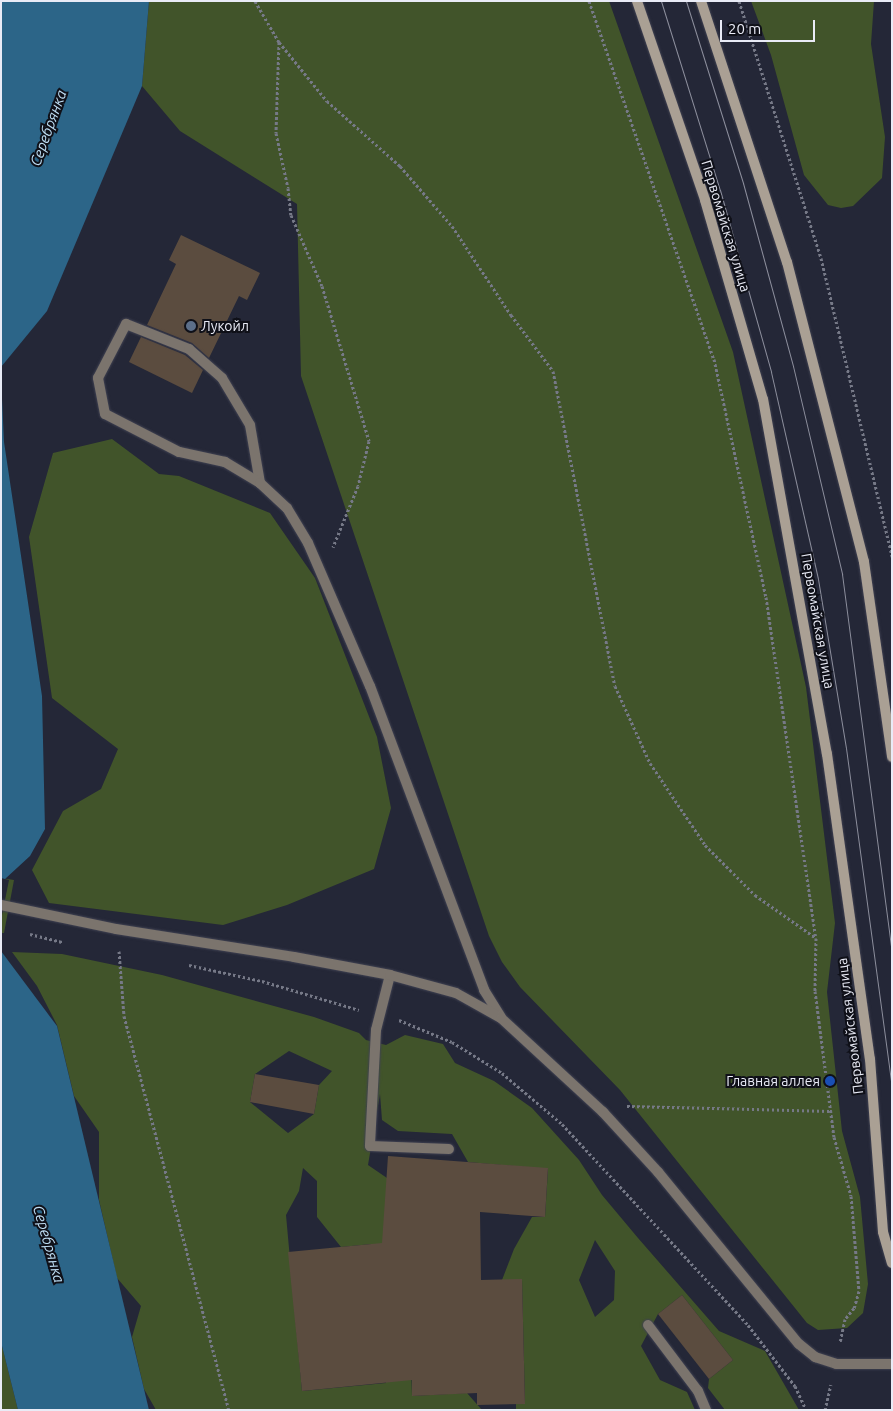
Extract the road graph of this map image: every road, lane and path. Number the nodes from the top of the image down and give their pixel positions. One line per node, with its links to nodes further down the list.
1 (255, 1): 6 (path)
2 (589, 1): 12 (path)
3 (637, 1): 24 (main road, Первомайская улица)
4 (701, 1): 10 (main road)
5 (738, 1): 8 (path)
6 (279, 42): 9 (path); 12 (path)
7 (260, 482): 7 (street); 9 (street)
8 (892, 557)
9 (322, 574): 20 (street)
10 (892, 757)
11 (5, 906): 13 (path); 18 (street)
12 (816, 938): 22 (path)
13 (72, 944)
14 (109, 950): 15 (path)
15 (118, 952): 16 (path); 28 (path)
16 (128, 953)
17 (186, 964): 19 (path)
18 (390, 975): 19 (street); 20 (street)
19 (379, 1016): 23 (street); 30 (path)
20 (501, 1018): 21 (street)
21 (596, 1106): 22 (path); 27 (street)
22 (830, 1111): 25 (path)
23 (449, 1149)
24 (892, 1263)
25 (858, 1291)
26 (648, 1325): 29 (street)
27 (892, 1364)
28 (229, 1410)
29 (706, 1410)
30 (806, 1410)

